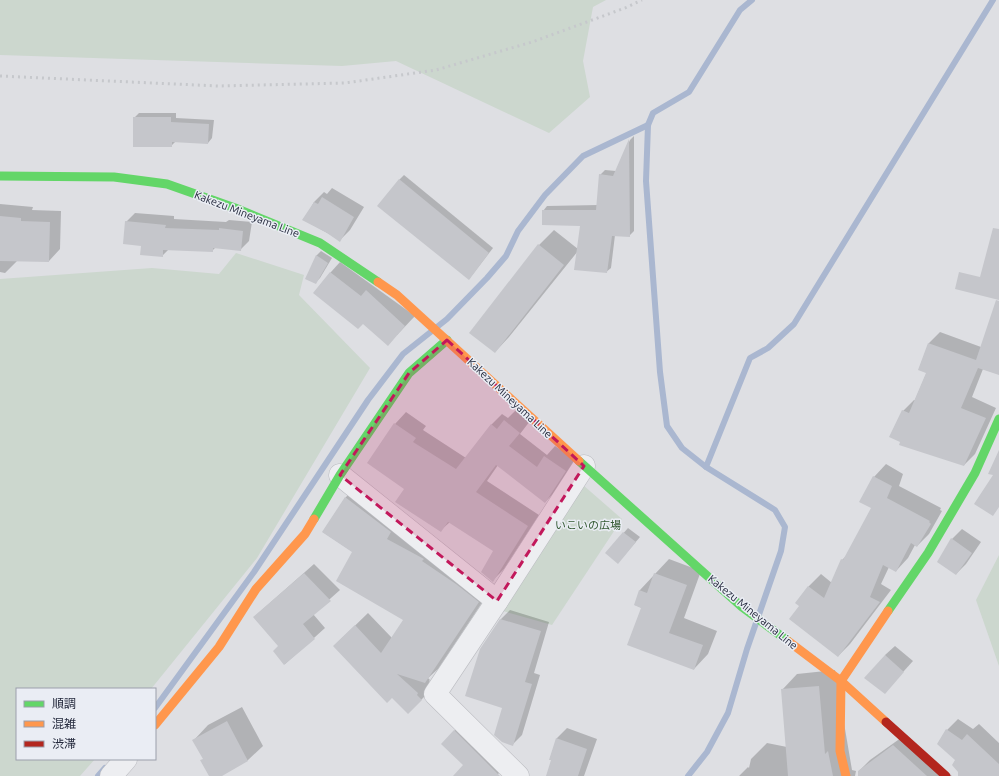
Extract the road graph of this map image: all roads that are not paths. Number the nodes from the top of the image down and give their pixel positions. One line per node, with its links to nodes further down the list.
1 (0, 176): 2 (main road, Kakezu Mineyama Line)
2 (445, 338): 4 (main road, Kakezu Mineyama Line); 5 (main road)
3 (999, 420): 7 (main road)
4 (584, 466): 6 (street); 7 (main road, Kakezu Mineyama Line)
5 (340, 476): 6 (street); 8 (main road)
6 (497, 601): 11 (street)
7 (841, 681): 12 (main road); 13 (main road, Kakezu Mineyama Line)
8 (156, 724)
9 (125, 760): 10 (street)
10 (111, 776)
11 (518, 776)
12 (846, 776)
13 (946, 776)

